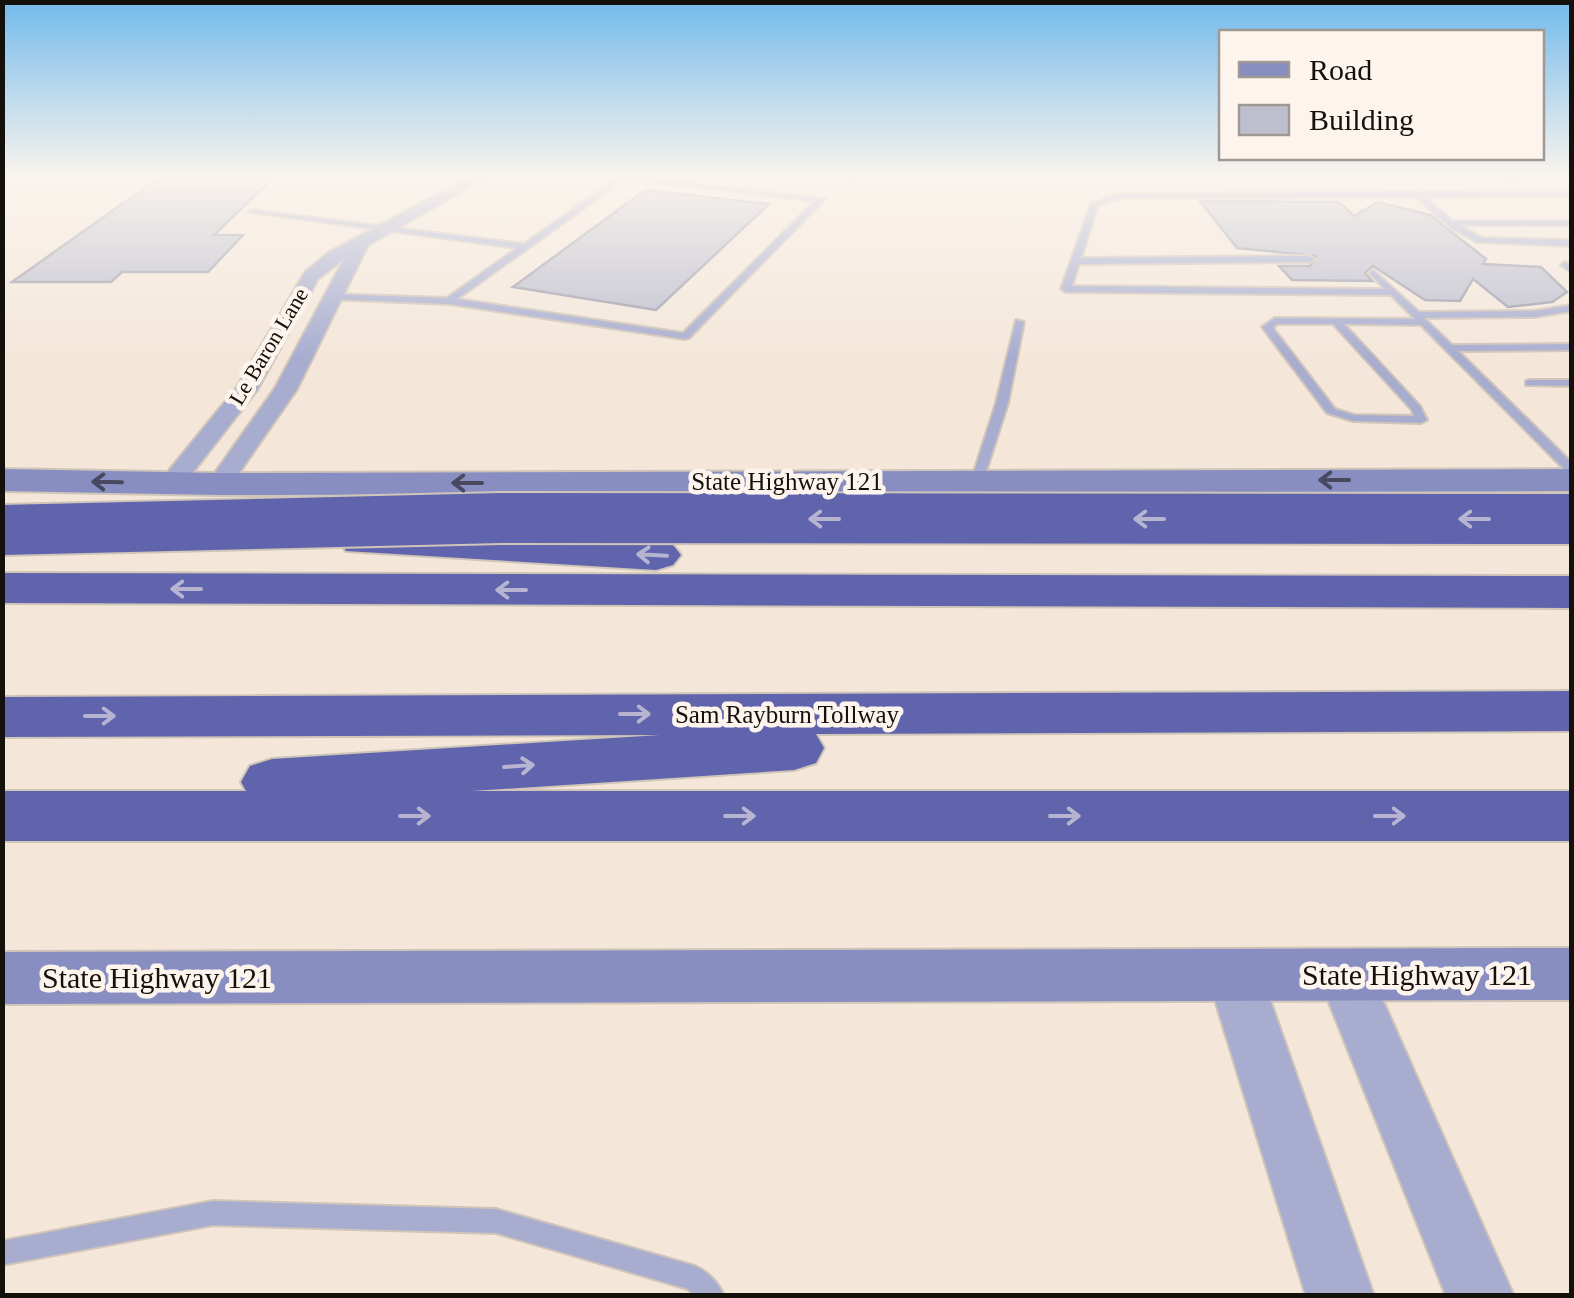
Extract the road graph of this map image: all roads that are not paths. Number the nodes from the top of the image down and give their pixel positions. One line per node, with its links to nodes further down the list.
1 (372, 238): 28 (street, Le Baron Lane)
2 (377, 238): 14 (street, Le Baron Lane)
3 (444, 238): 9 (lane)
4 (541, 238): 9 (lane)
5 (783, 238): 15 (lane)
6 (1084, 238): 11 (lane)
7 (1476, 238): 8 (lane)
8 (1572, 243)
9 (528, 247): 15 (lane)
10 (1310, 259): 11 (lane)
11 (1076, 260): 13 (lane)
12 (1372, 273): 13 (lane)
13 (1392, 292): 17 (lane)
14 (330, 297): 15 (lane); 29 (street, Le Baron Lane)
15 (449, 300)
16 (1572, 308): 17 (lane)
17 (1420, 318): 18 (lane); 21 (lane)
18 (1334, 321): 18 (lane)
19 (1019, 322): 27 (lane)
20 (1572, 347): 21 (lane)
21 (1450, 348): 24 (lane)
22 (1530, 383): 23 (lane)
23 (1572, 383)
24 (1572, 470)
25 (2, 480): 28 (main road, State Highway 121, one-way to 25)
26 (1572, 480): 27 (main road, State Highway 121, one-way to 27)
27 (977, 481): 29 (main road, State Highway 121, one-way to 29)
28 (171, 484): 29 (main road, State Highway 121)
29 (219, 484)
30 (1572, 519): 31 (highway, one-way to 31, bridge)
31 (2, 527): 33 (highway, one-way to 31)
32 (2, 588): 33 (highway, one-way to 32)
33 (1448, 592): 34 (highway)
34 (1572, 592)
35 (1572, 711): 36 (highway, Sam Rayburn Tollway)
36 (1331, 712): 37 (highway, Sam Rayburn Tollway, one-way to 36); 38 (highway, one-way to 36)
37 (2, 716)
38 (2, 802)
39 (2, 816): 40 (highway, one-way to 40)
40 (1572, 816)
41 (1234, 974): 43 (main road, State Highway 121); 44 (main road, State Highway 121); 47 (street)
42 (1572, 974): 43 (main road, State Highway 121)
43 (1346, 975): 48 (street)
44 (2, 978)
45 (2, 1253): 46 (lane)
46 (712, 1296)
47 (1340, 1296)
48 (1480, 1296)

